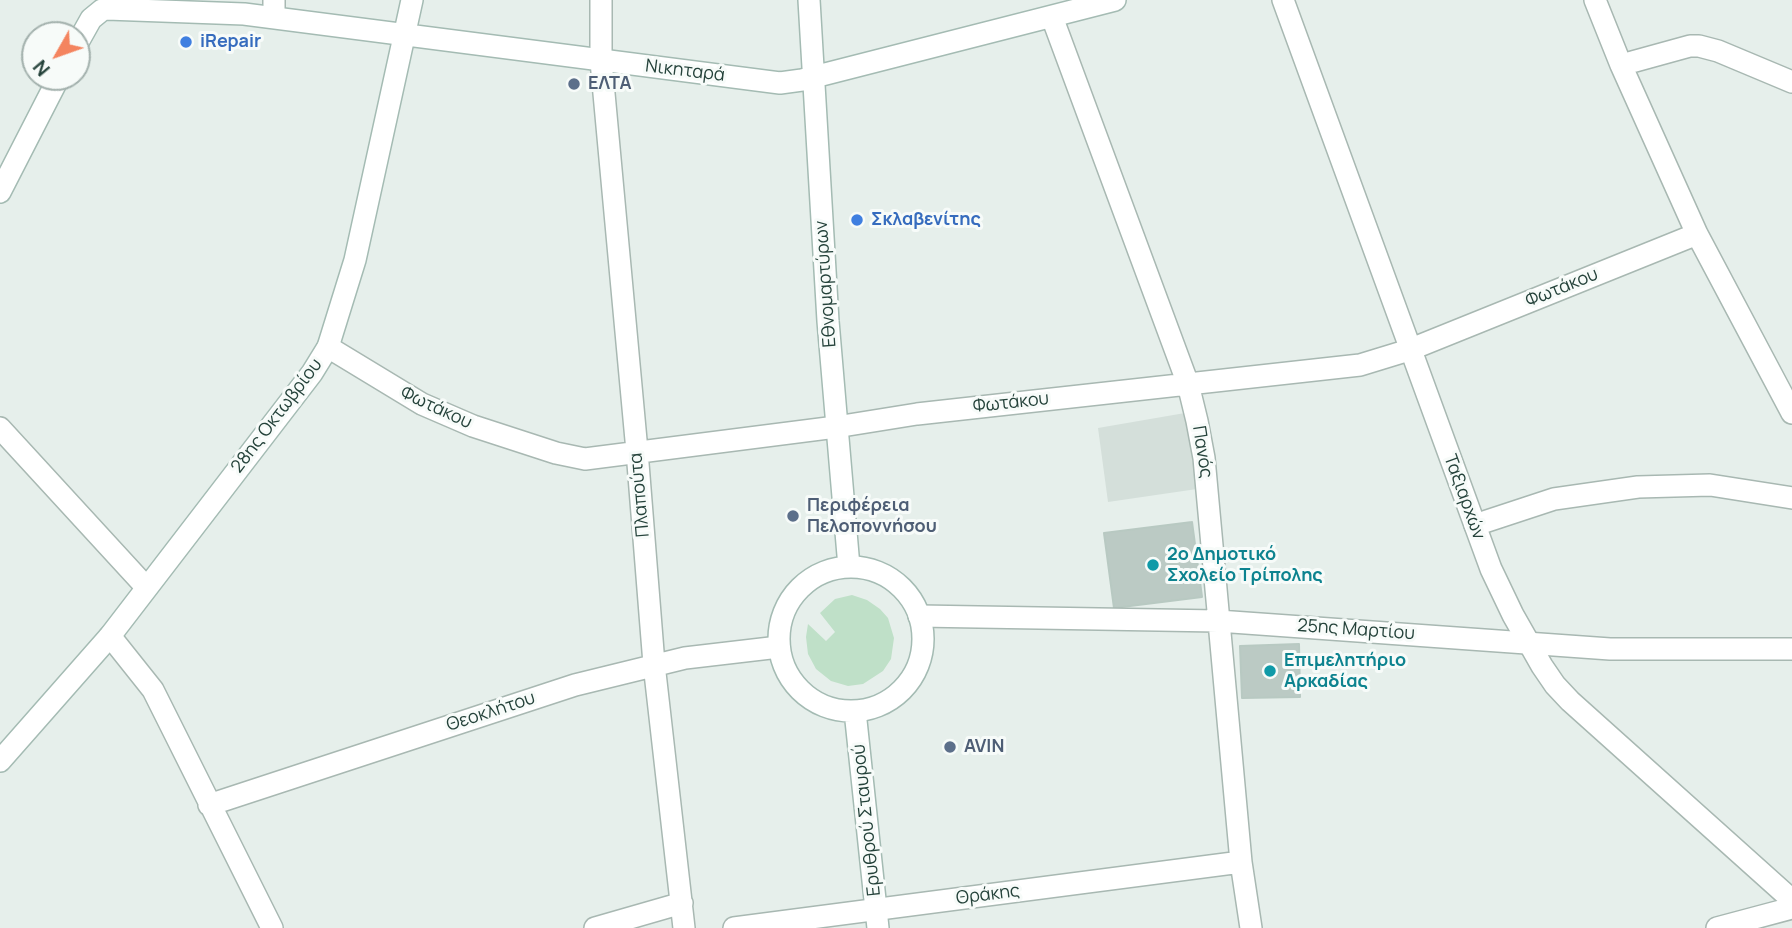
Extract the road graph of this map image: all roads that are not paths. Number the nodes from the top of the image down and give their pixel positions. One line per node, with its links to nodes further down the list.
1 (412, 0): 11 (street, 28ης Οκτωβρίου)
2 (601, 0): 12 (street, Πλαπούτα)
3 (809, 0): 14 (street, Εθνομαρτύρων)
4 (1115, 0): 9 (street, Νικηταρά)
5 (1283, 0): 20 (street, Ταξιαρχών)
6 (1595, 0): 13 (street)
7 (121, 5): 8 (street, Νικηταρά); 10 (street)
8 (274, 8): 11 (street, Νικηταρά)
9 (1049, 8): 14 (street, Νικηταρά); 21 (street, Πανός)
10 (91, 21)
11 (406, 34): 12 (street, Νικηταρά); 19 (street, 28ης Οκτωβρίου)
12 (601, 61): 14 (street, Νικηταρά); 25 (street, Πλαπούτα)
13 (1621, 65): 15 (street); 18 (street)
14 (812, 78): 23 (street, Εθνομαρτύρων)
15 (1792, 82)
16 (51, 91): 17 (street)
17 (2, 183)
18 (1697, 234): 20 (street, Φωτάκου); 22 (street)
19 (328, 347): 25 (street, Φωτάκου); 29 (street, 28ης Οκτωβρίου)
20 (1409, 350): 21 (street, Φωτάκου); 27 (street, Ταξιαρχών)
21 (1188, 384): 23 (street, Φωτάκου); 31 (street, Πανός)
22 (1792, 413)
23 (836, 427): 25 (street, Φωτάκου); 28 (street, Εθνομαρτύρων)
24 (0, 428): 29 (street)
25 (637, 451): 36 (street, Πλαπούτα)
26 (1792, 498): 27 (street)
27 (1475, 525): 33 (street, Ταξιαρχών)
28 (849, 567): 30 (street); 34 (street)
29 (146, 587): 32 (street, 28ης Οκτωβρίου)
30 (919, 616): 31 (street, 25ης Μαρτίου); 37 (street)
31 (1218, 621): 33 (street, 25ης Μαρτίου); 40 (street, Πανός)
32 (110, 636): 38 (street, 28ης Οκτωβρίου); 39 (street)
33 (1530, 645): 35 (street, 25ης Μαρτίου); 41 (street, Ταξιαρχών)
34 (779, 647): 36 (street, Θεοκλήτου); 37 (street)
35 (1792, 649)
36 (654, 664): 39 (street, Θεοκλήτου); 42 (street, Πλαπούτα)
37 (855, 711): 44 (street, Ερυθρού Σταυρού)
38 (0, 761)
39 (209, 805): 45 (street)
40 (1241, 862): 44 (street, Θράκης); 49 (street, Πανός)
41 (1792, 900)
42 (682, 903): 46 (street); 47 (street, Πλαπούτα)
43 (1792, 908): 50 (street)
44 (877, 918): 48 (street, Θράκης)
45 (272, 928)
46 (594, 928)
47 (684, 928)
48 (734, 928)
49 (1251, 928)
50 (1717, 928)

